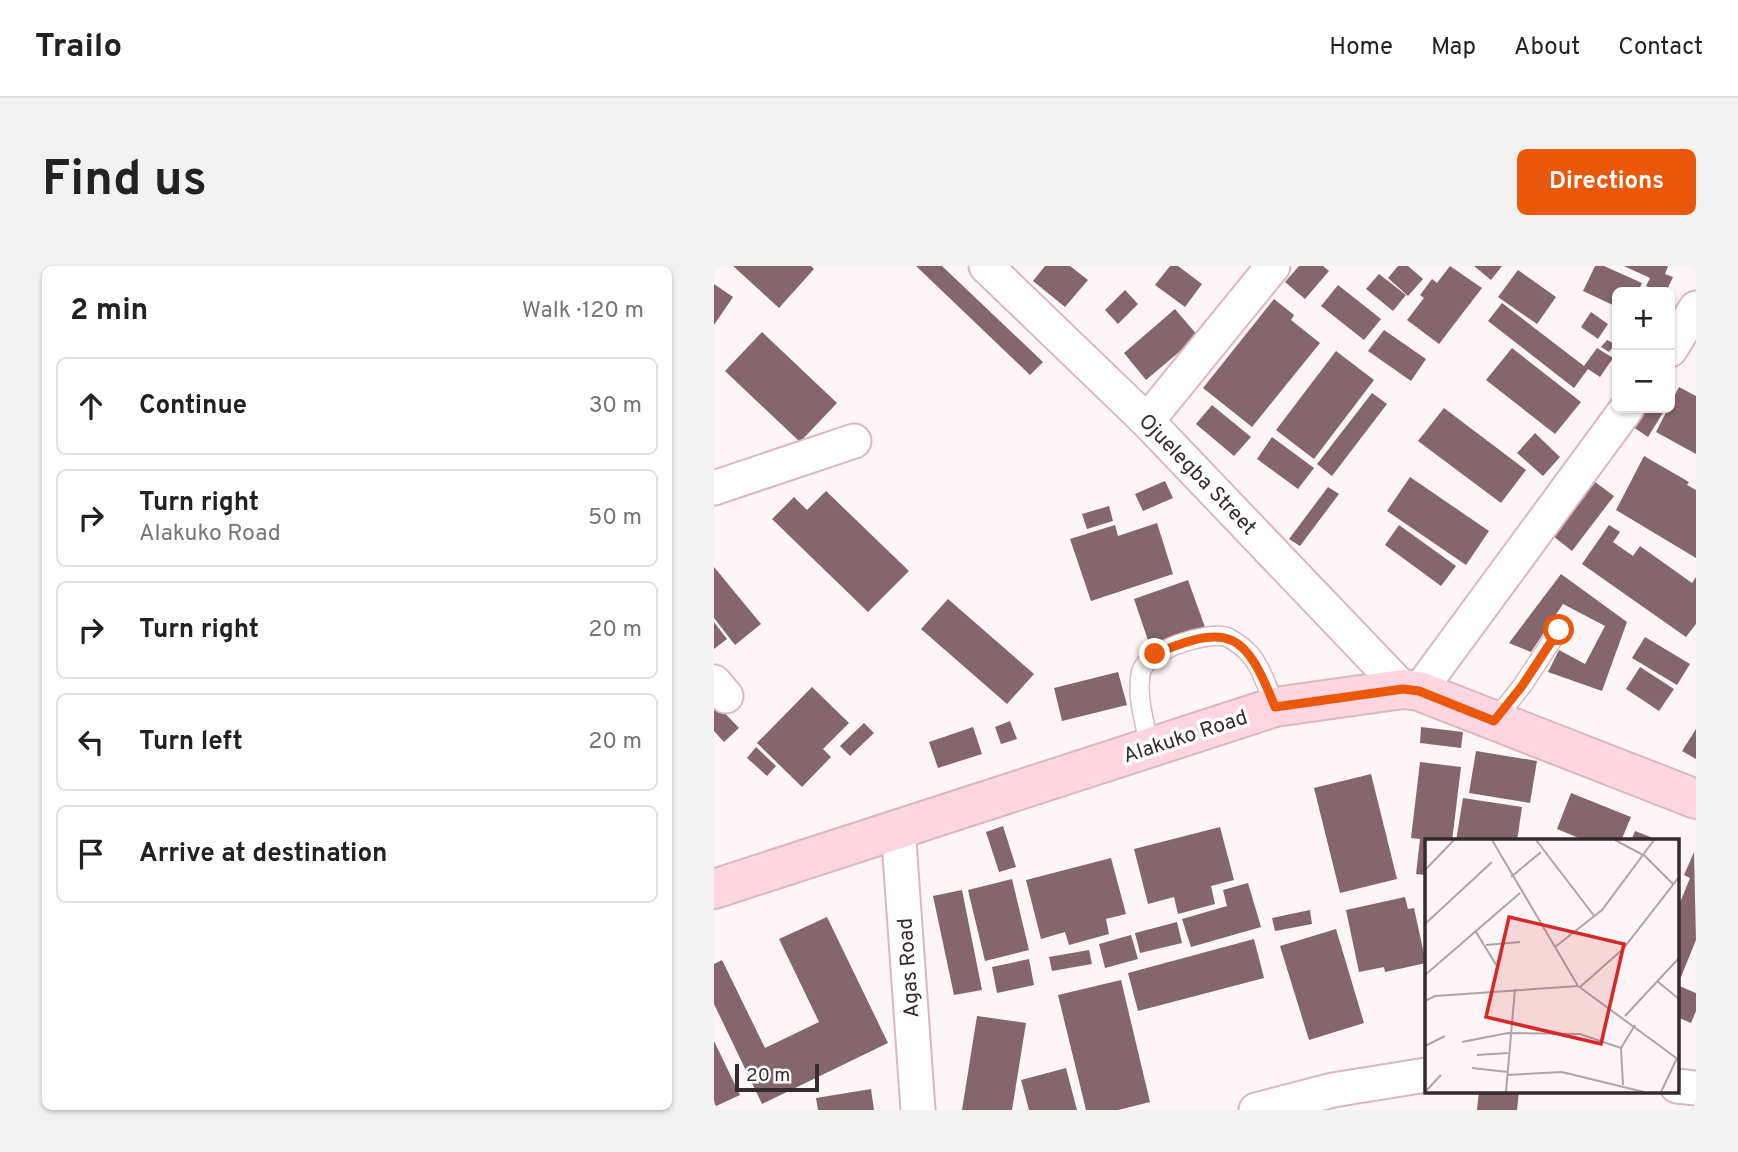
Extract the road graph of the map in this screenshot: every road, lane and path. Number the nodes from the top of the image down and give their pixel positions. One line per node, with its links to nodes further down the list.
1 (986, 266): 6 (street, Ojuelegba Street)
2 (1273, 266): 6 (street)
3 (1696, 308): 4 (street)
4 (1675, 342)
5 (1623, 413): 10 (street)
6 (1147, 421): 10 (street, Ojuelegba Street)
7 (854, 441): 8 (street)
8 (714, 488)
9 (1559, 630): 12 (lane)
10 (1411, 690): 11 (main road, Alakuko Road); 12 (main road, Alakuko Road)
11 (1275, 707): 13 (main road, Alakuko Road); 13 (lane)
12 (1494, 721): 14 (main road, Alakuko Road)
13 (1150, 747): 15 (main road, Alakuko Road)
14 (1696, 799)
15 (898, 827): 16 (main road, Alakuko Road); 20 (street, Agas Road)
16 (714, 889)
17 (1425, 1075): 21 (street)
18 (1678, 1086): 19 (street)
19 (1696, 1088)
20 (918, 1110)
21 (1256, 1110)

